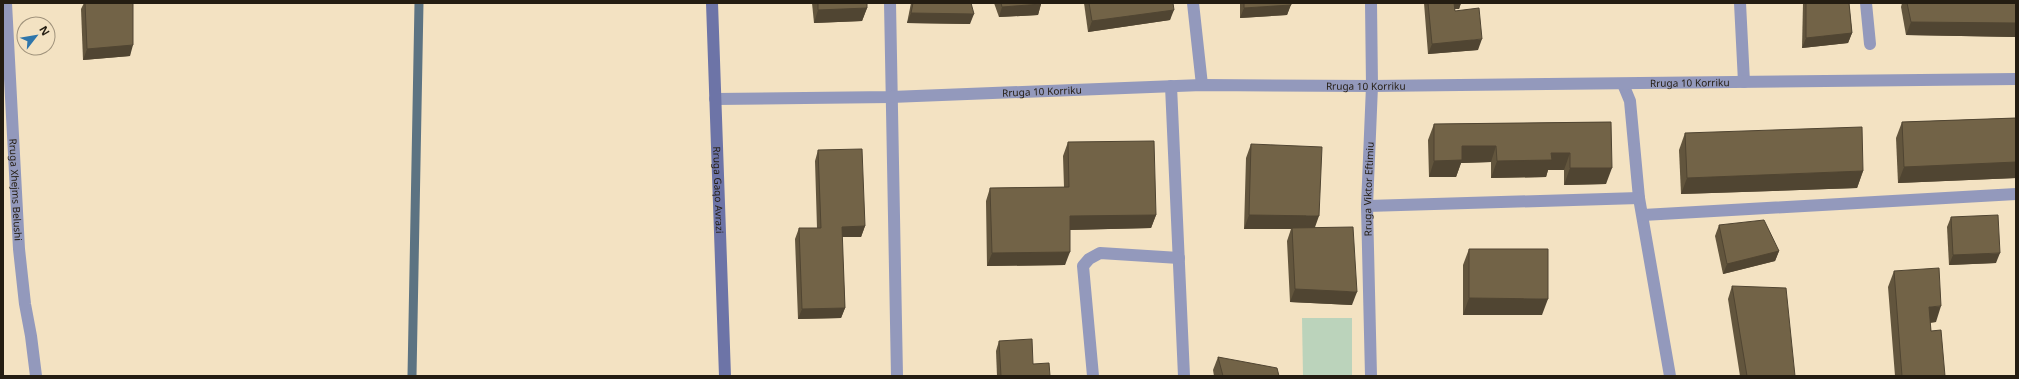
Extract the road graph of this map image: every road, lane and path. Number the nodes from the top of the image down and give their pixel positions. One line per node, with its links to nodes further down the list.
1 (6, 3): 22 (street, Rruga Xhejms Belushi)
2 (712, 3): 16 (main road, Rruga Gaqo Avrazi)
3 (890, 3): 15 (street)
4 (1193, 3): 12 (street)
5 (1371, 3): 14 (street, Rruga Viktor Eftimiu)
6 (1740, 3): 10 (street)
7 (1866, 3): 8 (street)
8 (1870, 44)
9 (2016, 79): 10 (street, Rruga 10 Korriku)
10 (1744, 82): 11 (street, Rruga 10 Korriku)
11 (1623, 84): 14 (street, Rruga 10 Korriku); 18 (street)
12 (1202, 85): 13 (street, Rruga 10 Korriku); 14 (street, Rruga 10 Korriku)
13 (1171, 86): 15 (street, Rruga 10 Korriku); 21 (street)
14 (1372, 86): 19 (street, Rruga Viktor Eftimiu)
15 (891, 97): 16 (street, Rruga 10 Korriku); 24 (street)
16 (715, 99): 23 (main road, Rruga Gaqo Avrazi)
17 (2016, 194): 20 (street)
18 (1639, 198): 19 (street); 20 (street)
19 (1367, 206): 27 (street, Rruga Viktor Eftimiu)
20 (1642, 215): 28 (street)
21 (1178, 258): 25 (street); 26 (street)
22 (36, 376)
23 (725, 376)
24 (897, 376)
25 (1093, 376)
26 (1184, 376)
27 (1371, 376)
28 (1670, 376)

